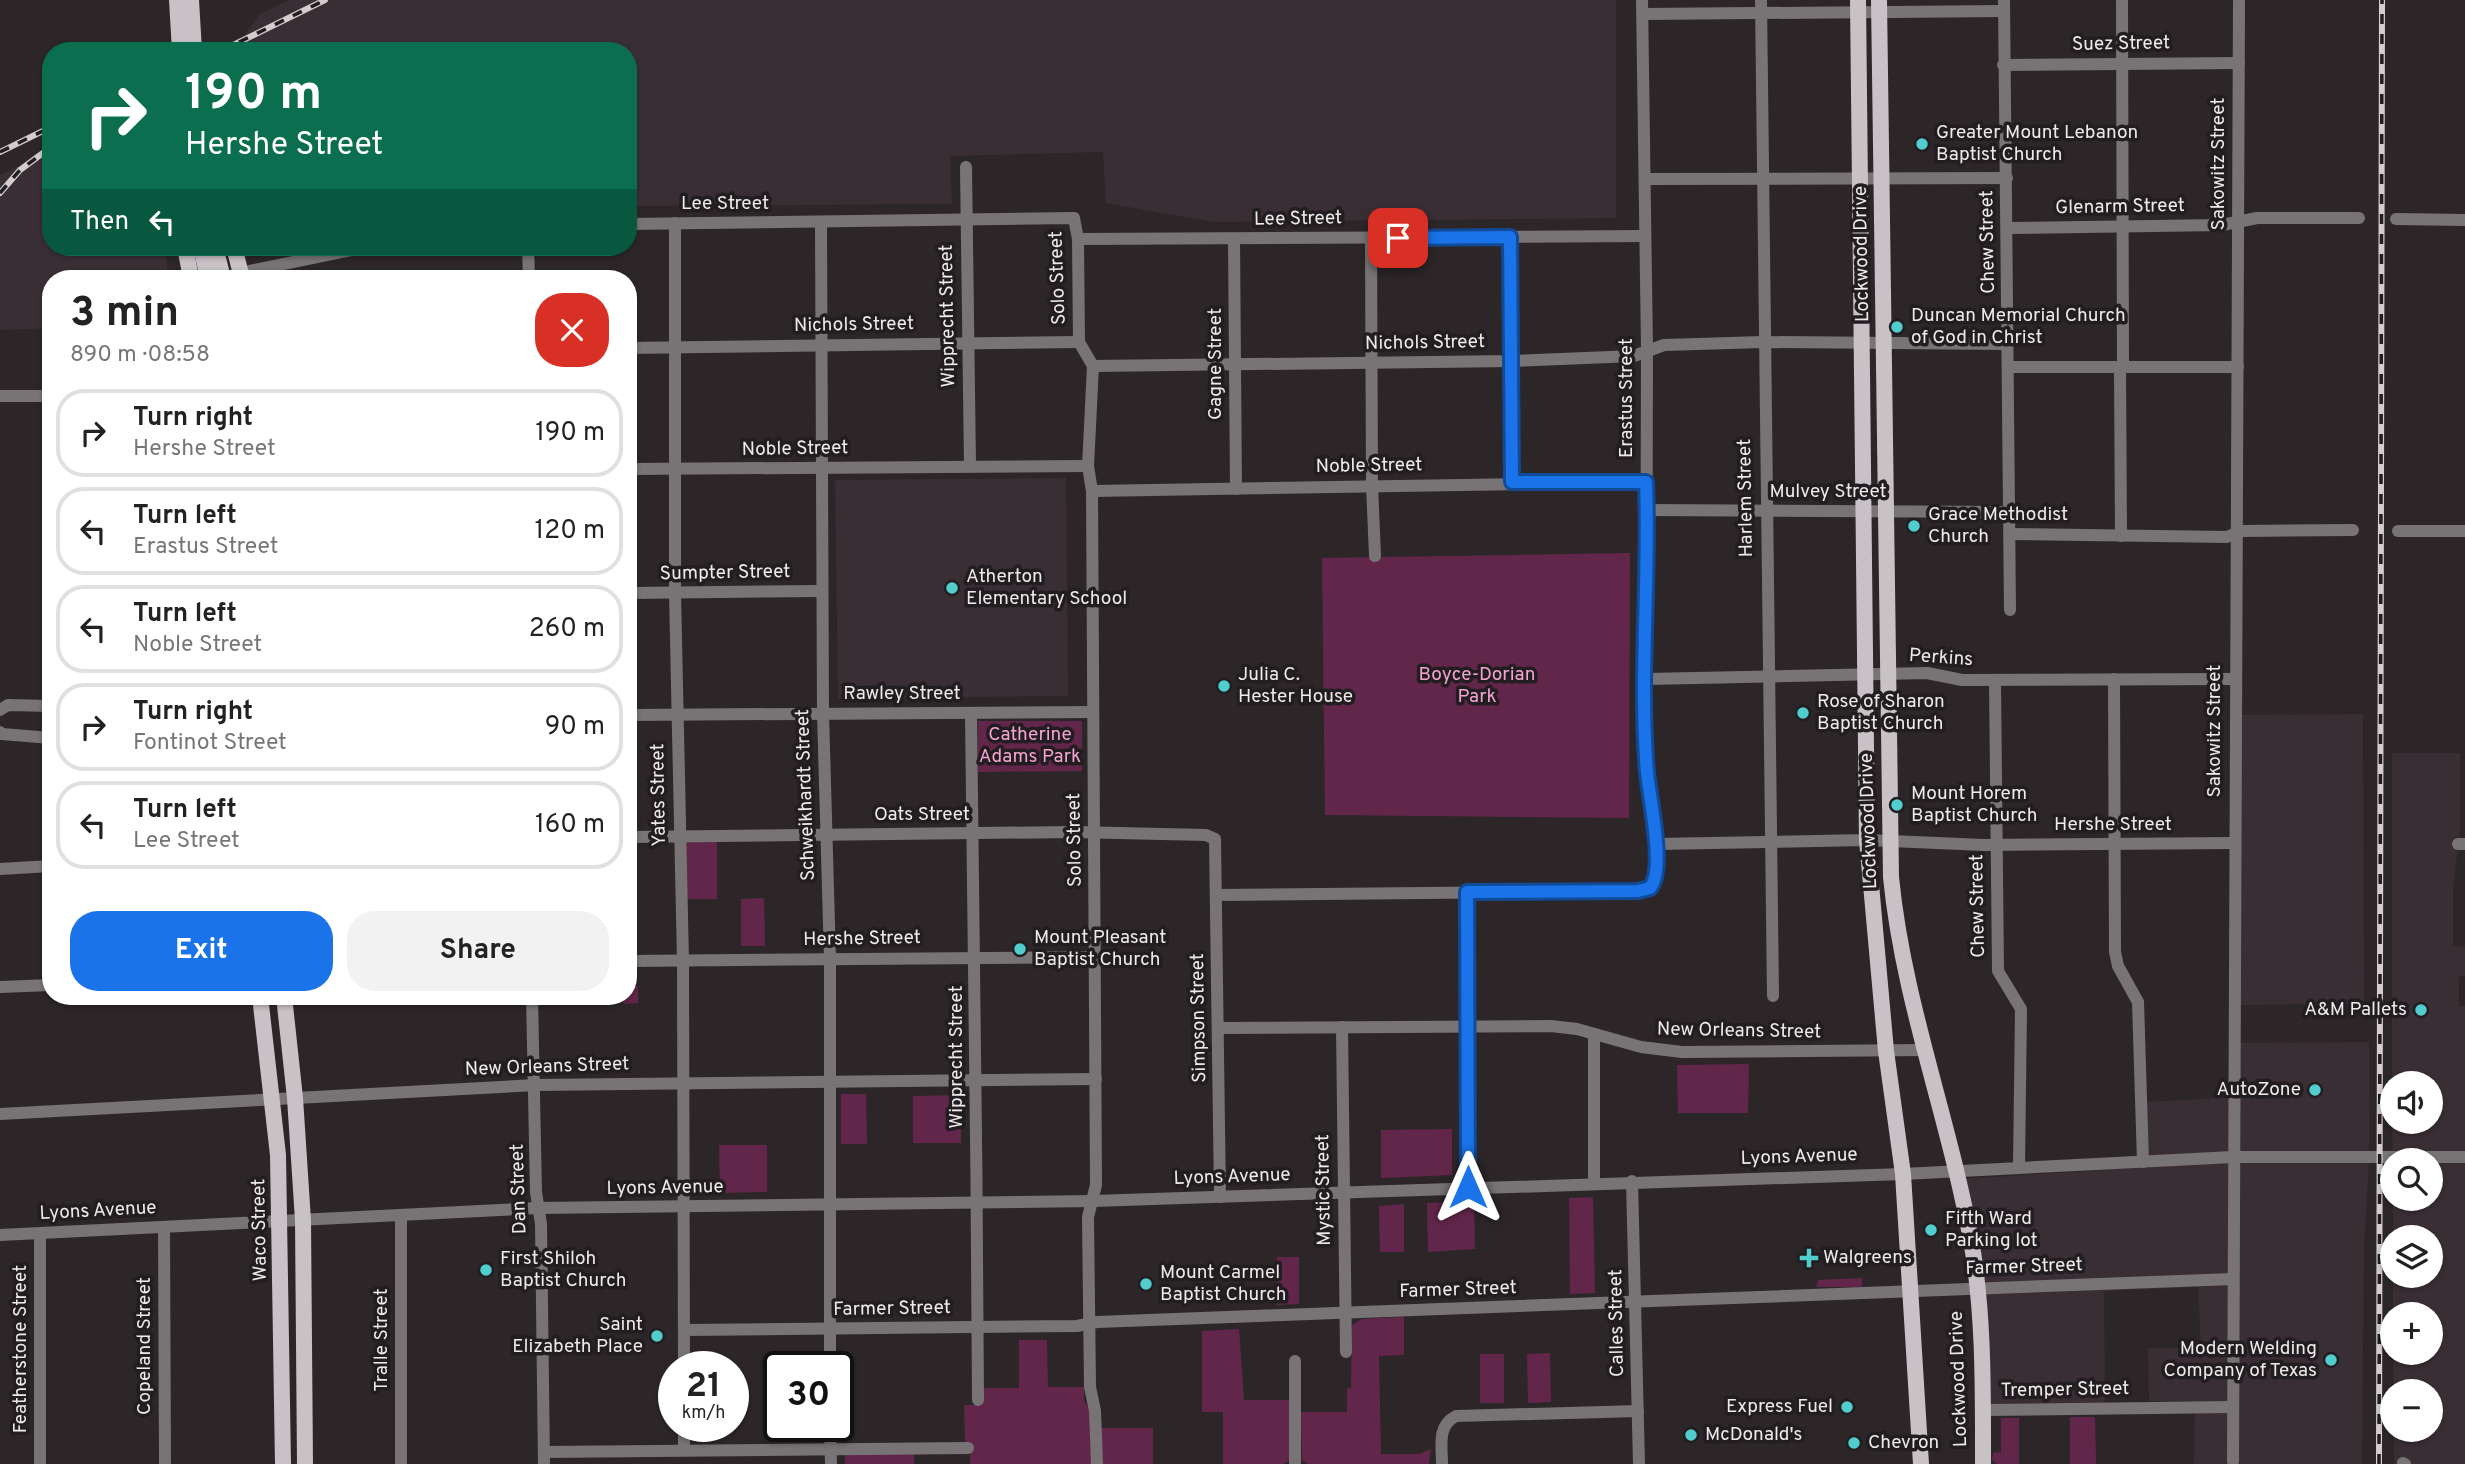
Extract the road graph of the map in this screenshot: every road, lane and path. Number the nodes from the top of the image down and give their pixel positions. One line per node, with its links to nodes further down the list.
1 (177, 0): 11 (main road)
2 (191, 0): 12 (main road)
3 (1642, 0): 10 (street, Erastus Street)
4 (2122, 0): 13 (street)
5 (2239, 0): 14 (street, Sakowitz Street)
6 (1879, 5): 7 (street); 8 (street); 21 (main road, Lockwood Drive)
7 (2004, 5): 15 (street, Chew Street)
8 (1858, 6): 9 (street); 17 (main road, Lockwood Drive)
9 (1761, 7): 10 (street); 20 (street, Harlem Street)
10 (1643, 14): 19 (street, Erastus Street)
11 (179, 42)
12 (193, 42)
13 (2123, 63): 14 (street, Suez Street); 15 (street, Suez Street); 31 (street)
14 (2239, 63): 27 (street, Sakowitz Street)
15 (2003, 65): 18 (street, Chew Street)
16 (966, 167): 26 (street, Wipprecht Street)
17 (1860, 178): 20 (street); 21 (street); 43 (main road, Lockwood Drive)
18 (2007, 178): 21 (street); 32 (street, Chew Street)
19 (1645, 179): 20 (street); 33 (street, Erastus Street)
20 (1761, 179): 42 (street, Harlem Street)
21 (1882, 179): 44 (main road, Lockwood Drive)
22 (1074, 218): 26 (street, Lee Street); 36 (street, Solo Street)
23 (2359, 218): 27 (street, Glenarm Street)
24 (2396, 219): 25 (street)
25 (2465, 220)
26 (966, 221): 29 (street, Lee Street); 40 (street, Wipprecht Street)
27 (2238, 221): 31 (street, Glenarm Street); 56 (street, Sakowitz Street)
28 (675, 223): 29 (street, Lee Street); 30 (street, Lee Street); 47 (street, Yates Street)
29 (821, 223): 45 (street, Schweikhardt Street)
30 (637, 224)
31 (2123, 225): 32 (street, Glenarm Street); 55 (street)
32 (2008, 228): 46 (street, Chew Street)
33 (1645, 236): 34 (street, Lee Street); 49 (street, Erastus Street)
34 (1510, 237): 35 (street, Lee Street); 50 (street)
35 (1371, 238): 37 (street, Lee Street); 51 (street)
36 (1078, 239): 37 (street, Lee Street); 41 (street, Solo Street)
37 (1234, 239): 52 (street, Gagne Street)
38 (327, 256): 39 (street)
39 (267, 270)
40 (968, 342): 41 (street, Nichols Street); 45 (street, Nichols Street); 59 (street, Wipprecht Street)
41 (1079, 342): 53 (street, Solo Street)
42 (1763, 342): 43 (street, Nichols Street); 49 (street, Nichols Street); 70 (street, Harlem Street)
43 (1863, 343): 44 (street, Nichols Street); 72 (main road, Lockwood Drive)
44 (1884, 344): 46 (street, Nichols Street); 71 (main road, Lockwood Drive)
45 (822, 345): 47 (street, Nichols Street); 61 (street, Schweikhardt Street)
46 (2008, 345): 54 (street, Chew Street)
47 (676, 347): 48 (street, Nichols Street); 63 (street, Yates Street)
48 (637, 348)
49 (1647, 349): 50 (street, Nichols Street); 65 (street, Erastus Street)
50 (1512, 361): 51 (street, Nichols Street); 64 (street)
51 (1374, 363): 52 (street, Nichols Street); 66 (street)
52 (1236, 364): 53 (street, Nichols Street); 67 (street, Gagne Street)
53 (1093, 366): 60 (street, Solo Street)
54 (2010, 367): 55 (street); 73 (street, Chew Street)
55 (2122, 367): 56 (street); 79 (street)
56 (2238, 367): 77 (street, Sakowitz Street)
57 (0, 396): 58 (street)
58 (42, 396)
59 (970, 465): 60 (street, Noble Street); 61 (street, Noble Street)
60 (1088, 466): 68 (street, Solo Street)
61 (822, 468): 63 (street, Noble Street); 81 (street, Schweikhardt Street)
62 (637, 469): 63 (street, Noble Street)
63 (675, 469): 83 (street, Yates Street)
64 (1512, 482): 65 (street, Noble Street); 66 (street, Noble Street)
65 (1646, 482): 69 (street, Erastus Street)
66 (1372, 485): 67 (street, Noble Street); 80 (street)
67 (1236, 489): 68 (street, Noble Street)
68 (1092, 491): 94 (street, Solo Street)
69 (1647, 510): 70 (street, Mulvey Street); 88 (street, Erastus Street)
70 (1765, 511): 72 (street, Mulvey Street); 87 (street, Harlem Street)
71 (1886, 511): 72 (street, Mulvey Street); 73 (street, Mulvey Street); 85 (main road, Lockwood Drive)
72 (1865, 512): 86 (main road, Lockwood Drive)
73 (2008, 512): 78 (street, Chew Street)
74 (2353, 530): 77 (street)
75 (2398, 531): 76 (street)
76 (2465, 531)
77 (2236, 533): 79 (street); 90 (street, Sakowitz Street)
78 (2010, 534): 79 (street); 84 (street, Chew Street)
79 (2121, 536)
80 (1375, 556)
81 (822, 591): 83 (street, Sumpter Street); 95 (street, Schweikhardt Street)
82 (637, 593): 83 (street, Sumpter Street)
83 (675, 593): 97 (street, Yates Street)
84 (2010, 610)
85 (1887, 674): 86 (street, Perkins); 91 (street, Perkins); 108 (main road, Lockwood Drive)
86 (1866, 676): 87 (street, Perkins); 107 (main road, Lockwood Drive)
87 (1768, 678): 88 (street, Perkins); 109 (street, Harlem Street)
88 (1646, 679): 111 (street, Erastus Street)
89 (2114, 679): 90 (street, Perkins); 91 (street, Perkins); 113 (street)
90 (2235, 679): 110 (street, Sakowitz Street)
91 (1995, 680): 112 (street, Chew Street)
92 (42, 706): 93 (street)
93 (0, 710)
94 (1092, 712): 96 (street, Rawley Street); 101 (street, Solo Street)
95 (823, 713): 96 (street, Rawley Street); 97 (street, Rawley Street); 103 (street, Schweikhardt Street)
96 (971, 713): 102 (street, Wipprecht Street)
97 (677, 714): 98 (street, Rawley Street); 104 (street, Yates Street)
98 (637, 715)
99 (0, 732): 100 (street)
100 (42, 737)
101 (1094, 832): 102 (street, Oats Street); 106 (street, Oats Street); 119 (street, Solo Street)
102 (972, 834): 103 (street, Oats Street); 118 (street, Wipprecht Street)
103 (828, 835): 104 (street, Oats Street); 120 (street, Schweikhardt Street)
104 (678, 836): 105 (street, Oats Street); 122 (street, Yates Street)
105 (637, 837)
106 (1215, 839): 117 (street, Simpson Street)
107 (1867, 840): 108 (street, Hershe Street); 109 (street, Hershe Street); 134 (main road, Lockwood Drive)
108 (1890, 840): 112 (street, Hershe Street); 133 (main road, Lockwood Drive)
109 (1771, 843): 111 (street, Hershe Street); 125 (street, Harlem Street)
110 (2234, 843): 113 (street, Hershe Street); 143 (street, Sakowitz Street)
111 (1656, 844): 116 (street, Erastus Street)
112 (1996, 845): 113 (street, Hershe Street); 146 (street, Chew Street)
113 (2114, 845): 145 (street)
114 (42, 866): 115 (street)
115 (4, 868)
116 (1467, 892): 117 (street); 130 (street)
117 (1217, 895): 131 (street, Simpson Street)
118 (975, 957): 119 (street, Hershe Street); 120 (street, Hershe Street); 136 (street, Wipprecht Street)
119 (1096, 957): 135 (street, Solo Street)
120 (830, 959): 122 (street, Hershe Street); 137 (street, Schweikhardt Street)
121 (637, 961): 122 (street, Hershe Street)
122 (683, 961): 138 (street, Yates Street)
123 (42, 985): 124 (street)
124 (0, 987)
125 (1773, 996)
126 (261, 1005): 141 (main road, Waco Street)
127 (285, 1005): 140 (main road)
128 (532, 1005): 139 (street, Dan Street)
129 (1342, 1027): 130 (street, New Orleans Street); 131 (street, New Orleans Street); 152 (street, Mystic Street)
130 (1467, 1027): 132 (street, New Orleans Street); 151 (street)
131 (1218, 1028): 153 (street, Simpson Street)
132 (1594, 1034): 134 (street, New Orleans Street); 150 (street)
133 (1925, 1050): 134 (street, New Orleans Street); 147 (main road, Lockwood Drive)
134 (1886, 1051): 148 (main road, Lockwood Drive)
135 (1096, 1079): 136 (street, New Orleans Street); 154 (street, Solo Street)
136 (977, 1080): 137 (street, New Orleans Street); 156 (street, Wipprecht Street)
137 (828, 1082): 138 (street, New Orleans Street); 155 (street, Schweikhardt Street)
138 (684, 1084): 139 (street, New Orleans Street); 157 (street, Yates Street)
139 (536, 1085): 140 (street, New Orleans Street); 158 (street, Dan Street)
140 (295, 1098): 141 (street, New Orleans Street); 160 (main road)
141 (273, 1099): 142 (street, New Orleans Street); 161 (main road, Waco Street)
142 (0, 1114)
143 (2233, 1157): 144 (street, Lyons Avenue); 145 (street, Lyons Avenue); 165 (street, Sakowitz Street)
144 (2465, 1157)
145 (2143, 1162): 146 (street, Lyons Avenue)
146 (2020, 1167): 147 (street, Lyons Avenue)
147 (1956, 1170): 148 (street, Lyons Avenue); 166 (main road, Lockwood Drive)
148 (1903, 1174): 149 (street, Lyons Avenue); 167 (main road, Lockwood Drive)
149 (1632, 1181): 150 (street, Lyons Avenue); 168 (street, Calles Street)
150 (1594, 1183): 151 (street, Lyons Avenue)
151 (1468, 1187): 152 (street, Lyons Avenue)
152 (1343, 1192): 153 (street, Lyons Avenue); 169 (street, Mystic Street)
153 (1220, 1197): 154 (street, Lyons Avenue)
154 (1093, 1201): 156 (street, Lyons Avenue); 170 (street, Solo Street)
155 (830, 1205): 156 (street, Lyons Avenue); 157 (street, Lyons Avenue); 172 (street, Schweikhardt Street)
156 (975, 1205): 171 (street, Wipprecht Street)
157 (683, 1207): 158 (street, Lyons Avenue); 173 (street, Yates Street)
158 (538, 1208): 159 (street, Lyons Avenue); 189 (street, Dan Street)
159 (401, 1215): 160 (street, Lyons Avenue); 195 (street, Tralle Street)
160 (303, 1220): 161 (street, Lyons Avenue); 179 (main road)
161 (282, 1221): 162 (street, Lyons Avenue); 178 (main road, Waco Street)
162 (164, 1227): 163 (street, Lyons Avenue); 192 (street, Copeland Street)
163 (40, 1234): 164 (street, Lyons Avenue); 191 (street, Featherstone Street)
164 (0, 1235)
165 (2233, 1279): 166 (street, Farmer Street); 181 (street, Sakowitz Street)
166 (1977, 1288): 167 (street, Farmer Street); 182 (main road, Lockwood Drive)
167 (1912, 1290): 168 (street, Farmer Street); 201 (main road, Lockwood Drive)
168 (1637, 1303): 169 (street, Farmer Street); 183 (street, Calles Street)
169 (1345, 1314): 170 (street, Farmer Street); 176 (street, Mystic Street)
170 (1089, 1324): 171 (street, Farmer Street); 197 (street, Solo Street)
171 (978, 1327): 172 (street, Farmer Street); 180 (street, Wipprecht Street)
172 (830, 1329): 173 (street, Farmer Street); 175 (street, Schweikhardt Street)
173 (684, 1330): 174 (street, Yates Street)
174 (684, 1351)
175 (830, 1351)
176 (1346, 1352)
177 (1295, 1361): 198 (street)
178 (283, 1390): 179 (main road); 193 (main road, Waco Street)
179 (304, 1390): 194 (main road)
180 (978, 1400)
181 (2233, 1407): 182 (street, Tremper Street); 190 (street, Sakowitz Street)
182 (1982, 1410): 202 (main road, Lockwood Drive)
183 (1638, 1411): 199 (street); 200 (street, Calles Street)
184 (684, 1442): 187 (street)
185 (831, 1442): 188 (street)
186 (968, 1448): 188 (street)
187 (684, 1450): 188 (street); 189 (street)
188 (831, 1450): 196 (street)
189 (544, 1458)
190 (2234, 1461)
191 (40, 1464)
192 (165, 1464)
193 (283, 1464)
194 (304, 1464)
195 (401, 1464)
196 (831, 1464)
197 (1097, 1464)
198 (1295, 1464)
199 (1442, 1464)
200 (1639, 1464)
201 (1921, 1464)
202 (1983, 1464)

